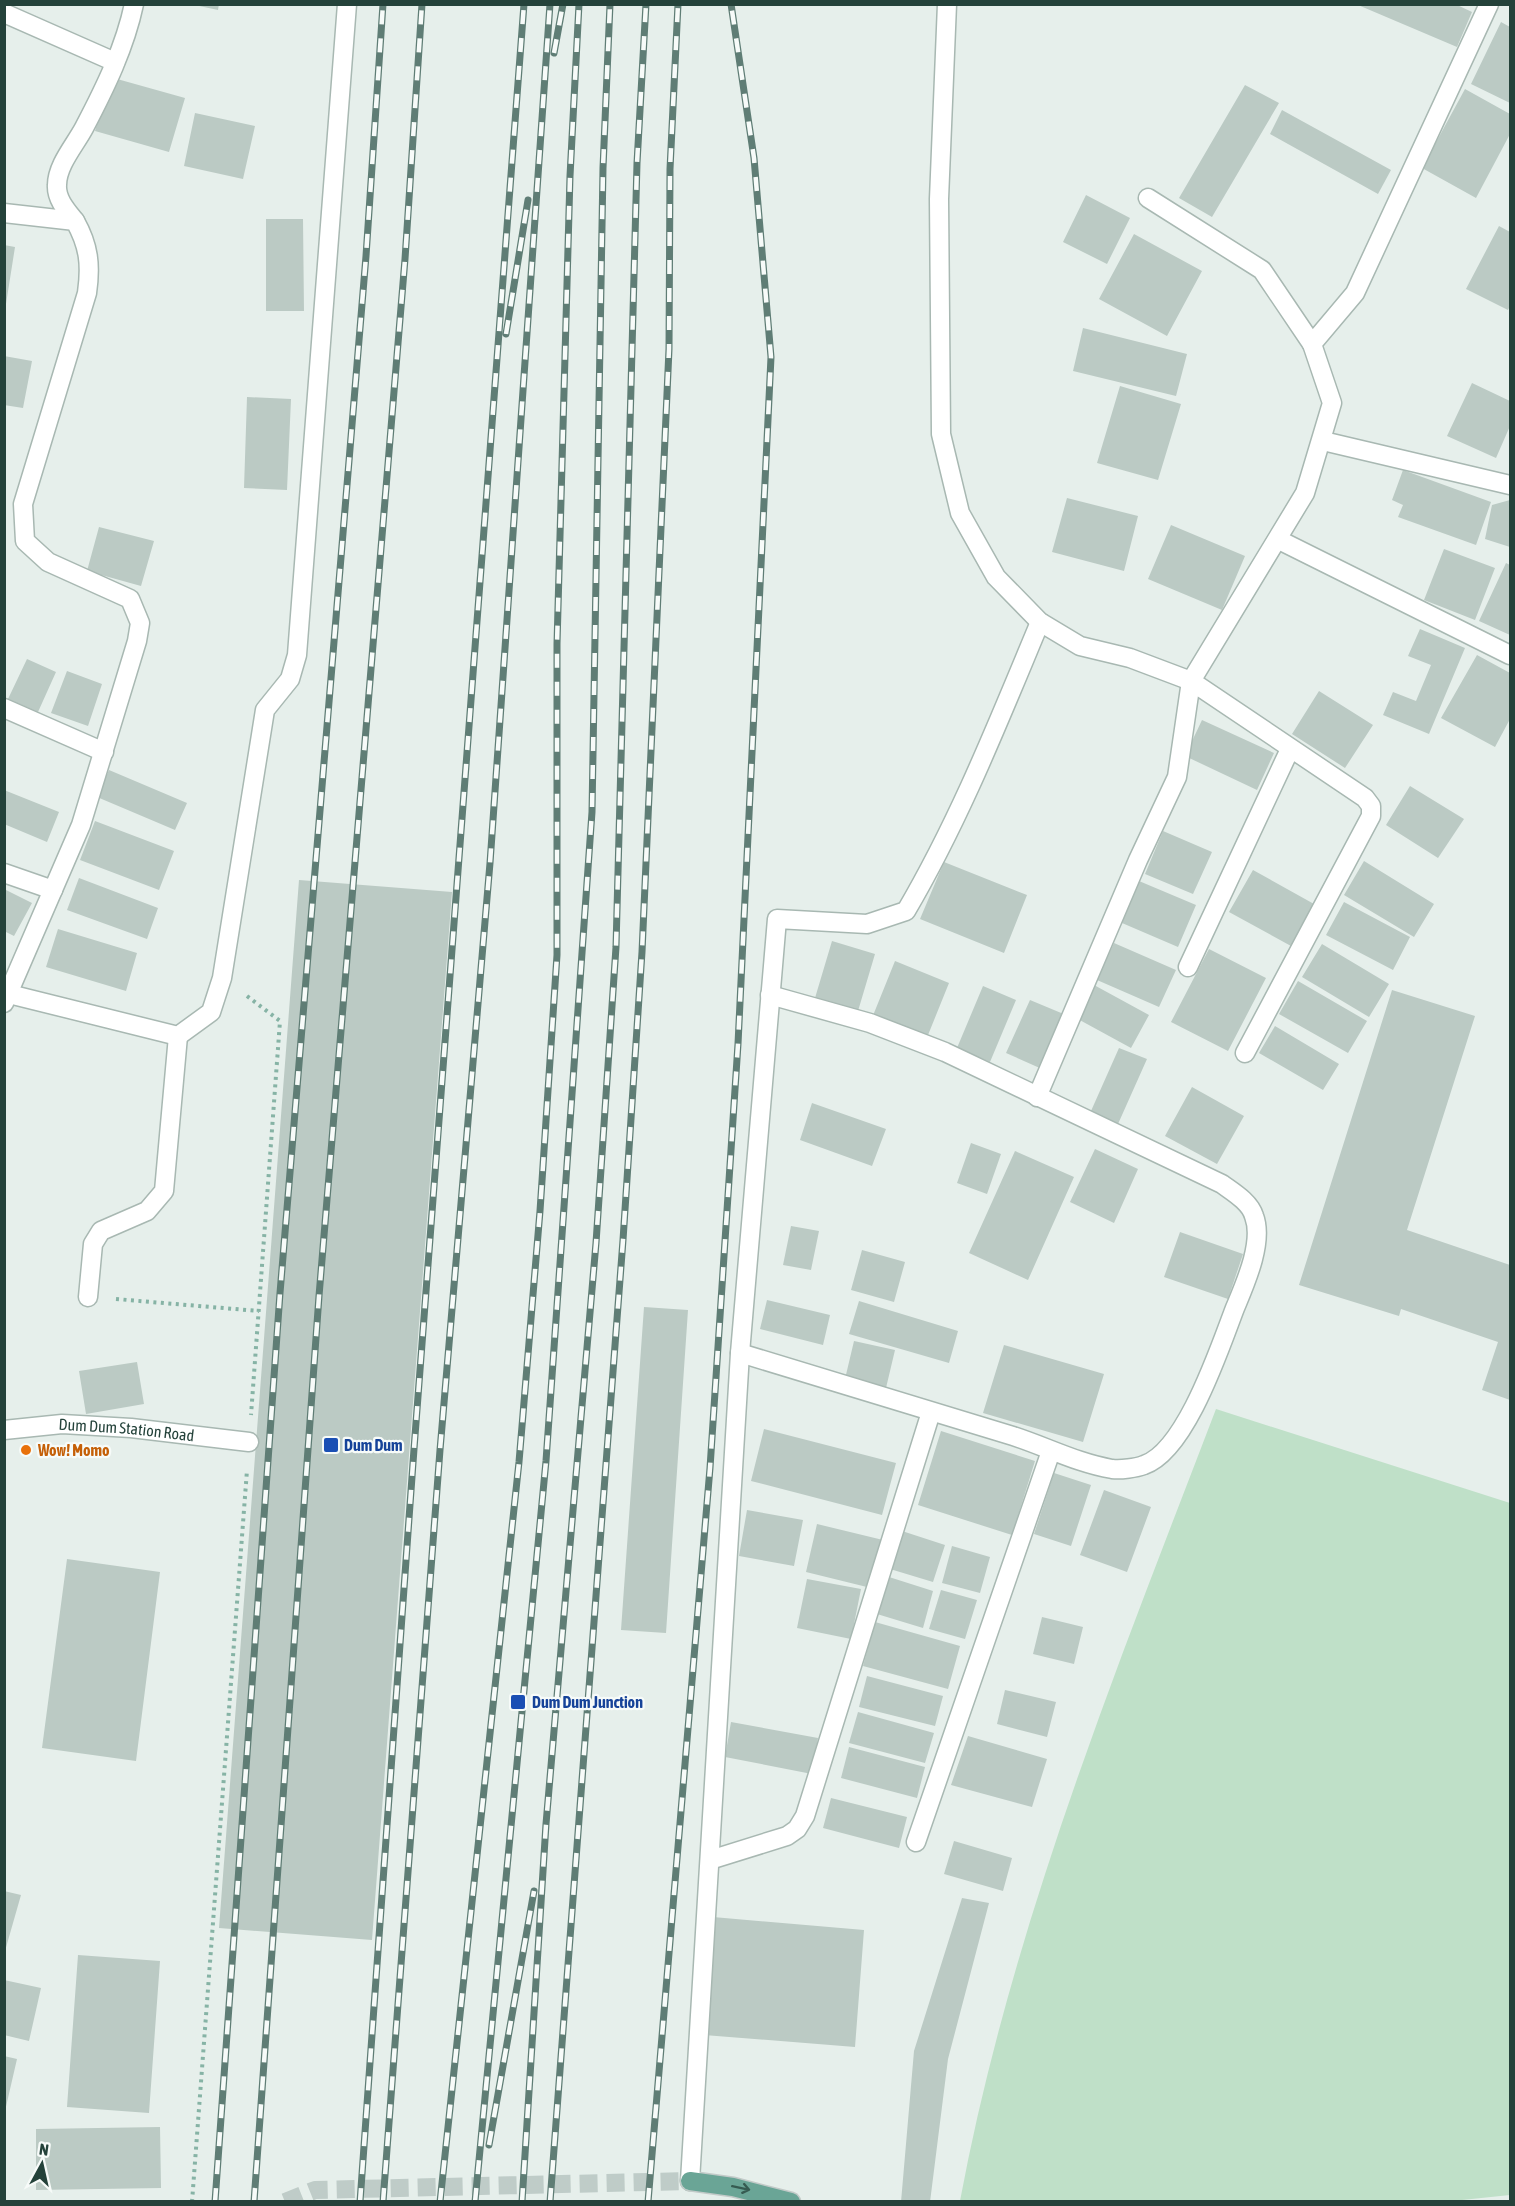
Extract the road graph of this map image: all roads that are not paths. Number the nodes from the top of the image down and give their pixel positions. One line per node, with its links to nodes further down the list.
1 (134, 4): 6 (street)
2 (347, 4): 25 (street)
3 (947, 4): 14 (street)
4 (1490, 4): 10 (street)
5 (4, 13): 6 (street)
6 (115, 62): 9 (street)
7 (1148, 198): 10 (street)
8 (4, 213): 9 (street)
9 (75, 221): 19 (street)
10 (1312, 344): 11 (street)
11 (1323, 441): 12 (street); 13 (street)
12 (1510, 485)
13 (1279, 540): 15 (street); 16 (street)
14 (1040, 622): 16 (street); 23 (street)
15 (1510, 655)
16 (1191, 681): 18 (street); 27 (street)
17 (4, 708): 19 (street)
18 (1290, 749): 22 (street); 26 (street)
19 (104, 752): 21 (street)
20 (4, 873): 21 (street)
21 (53, 890): 24 (street)
22 (1188, 967)
23 (770, 995): 27 (street); 29 (street)
24 (7, 999): 25 (street)
25 (178, 1036): 28 (street)
26 (1245, 1053)
27 (1037, 1097): 33 (street)
28 (88, 1297)
29 (740, 1353): 30 (street); 35 (street)
30 (931, 1412): 33 (street); 35 (street)
31 (4, 1430): 32 (street, Dum Dum Station Road)
32 (249, 1442)
33 (1052, 1451): 34 (street)
34 (916, 1842)
35 (710, 1860): 36 (street)
36 (690, 2181): 37 (main road, one-way to 37)
37 (791, 2202)

